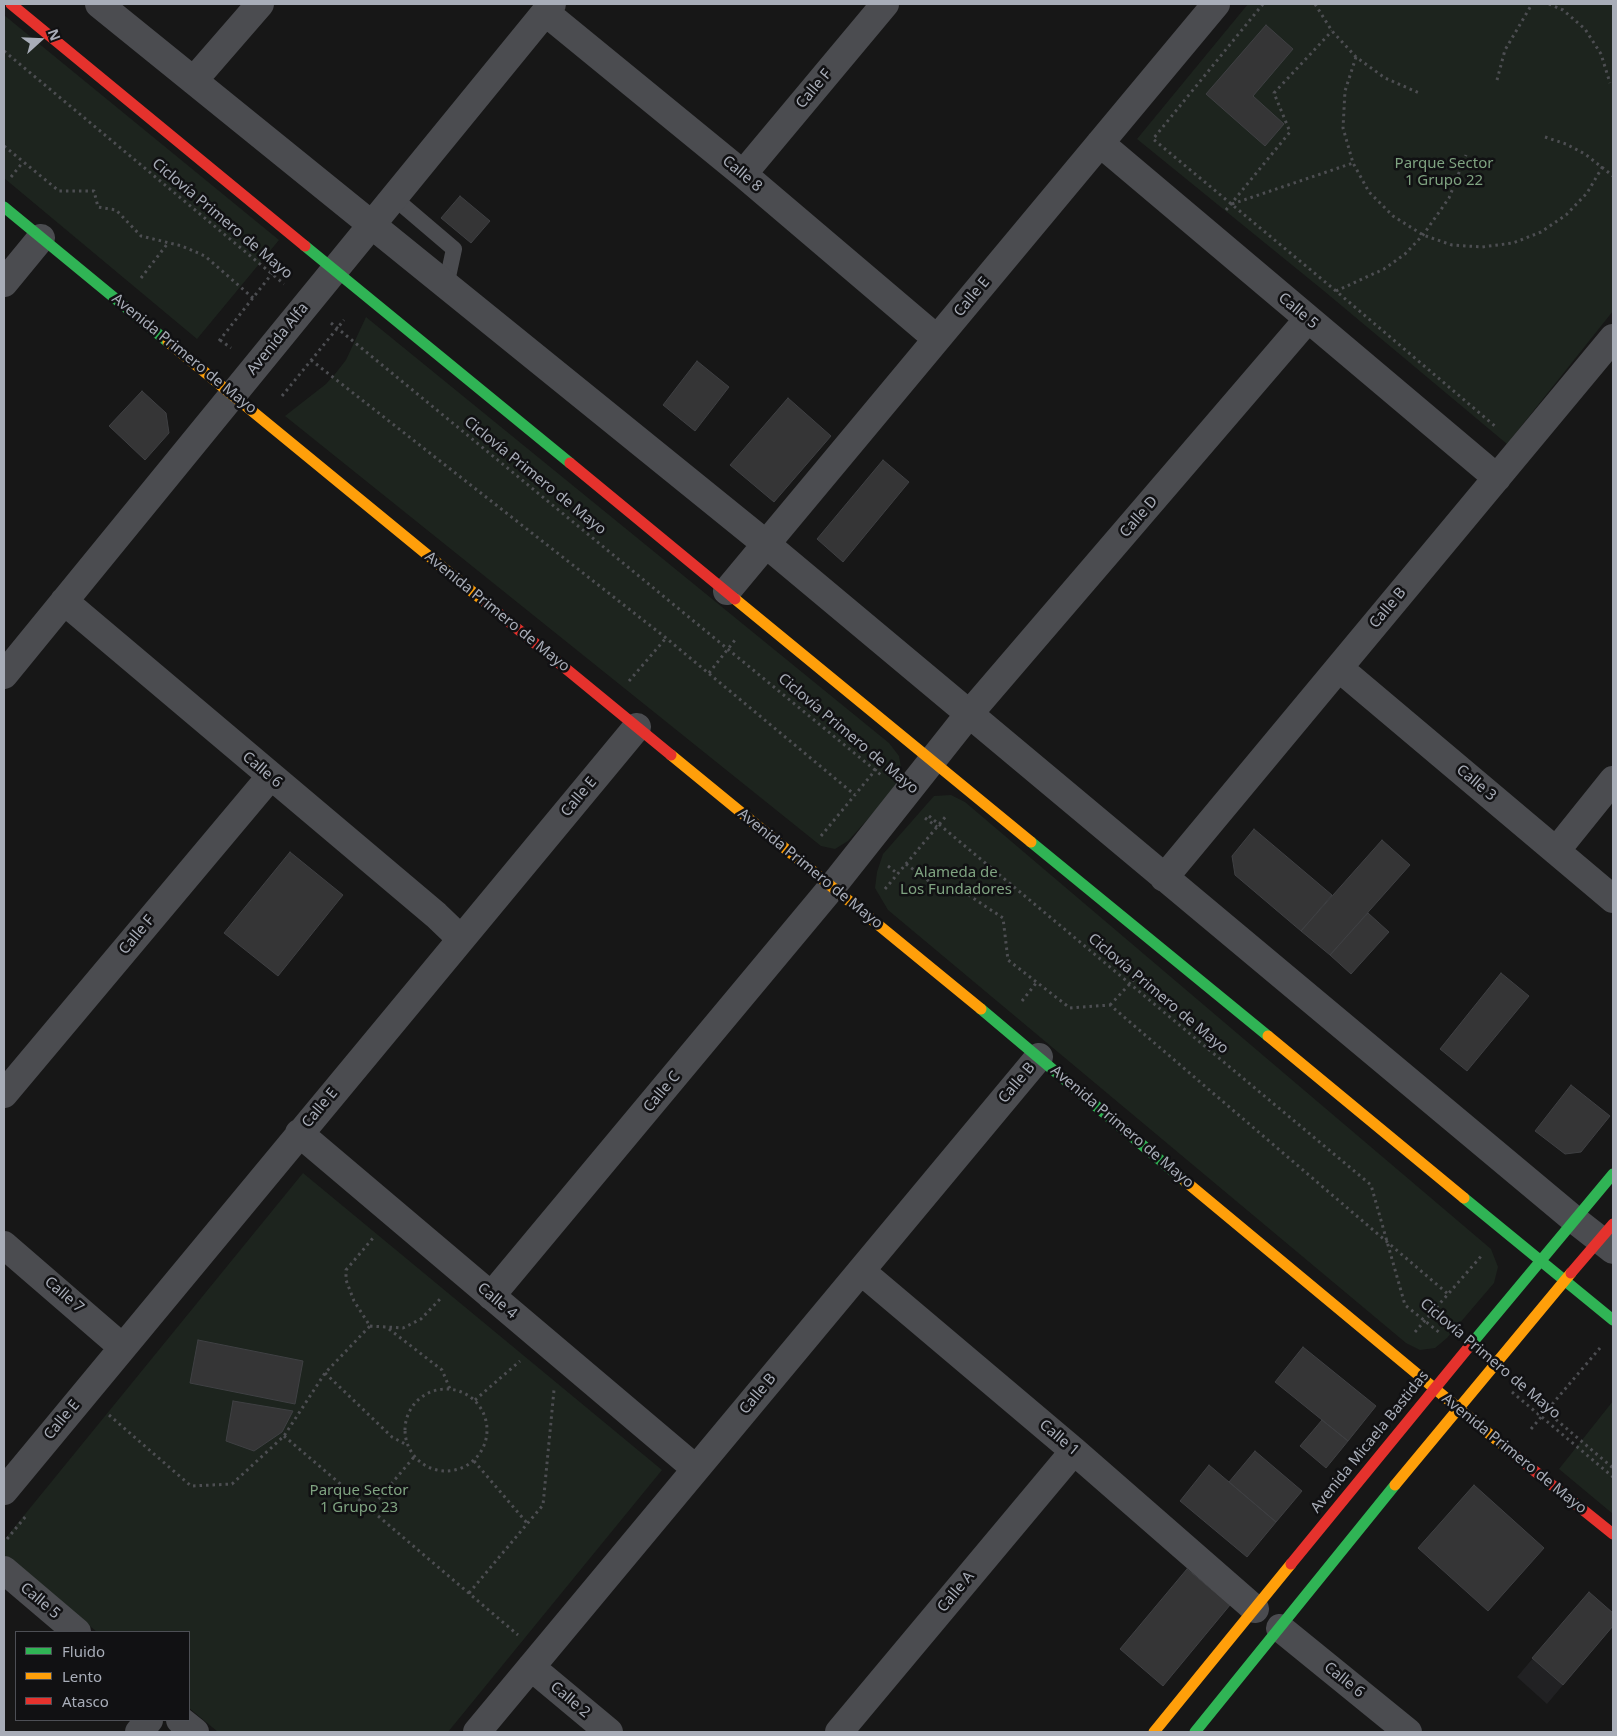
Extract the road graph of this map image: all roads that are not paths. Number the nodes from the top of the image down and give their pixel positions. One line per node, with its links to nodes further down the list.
1 (11, 4): 14 (main road)
2 (99, 4): 7 (street)
3 (260, 4): 7 (street)
4 (885, 4): 9 (street, Calle F)
5 (1216, 4): 8 (street, Calle E)
6 (548, 8): 9 (street, Calle 8); 10 (street, Avenida Alfa)
7 (194, 80): 12 (street)
8 (1100, 143): 17 (street, Calle 5); 19 (street, Calle E)
9 (742, 174): 19 (street, Calle 8)
10 (393, 198): 12 (street, Avenida Alfa); 16 (lane)
11 (4, 207): 13 (main road, Avenida Primero de Mayo)
12 (370, 225): 14 (street, Avenida Alfa); 16 (street)
13 (41, 238): 15 (street); 20 (main road, Avenida Primero de Mayo)
14 (335, 269): 20 (street, Avenida Alfa); 23 (main road)
15 (4, 283)
16 (446, 286): 22 (street)
17 (1308, 319): 21 (street, Calle 5); 27 (street, Calle D)
18 (1613, 338): 21 (street, Calle B)
19 (937, 339): 22 (street, Calle E)
20 (233, 394): 24 (street, Avenida Alfa); 28 (main road, Avenida Primero de Mayo)
21 (1496, 478): 25 (street, Calle B)
22 (766, 544): 23 (street, Calle E); 27 (street)
23 (727, 591): 29 (main road)
24 (64, 601): 26 (street, Avenida Alfa); 30 (street, Calle 6)
25 (1339, 668): 33 (street, Calle 3); 34 (street, Calle B)
26 (4, 674)
27 (969, 714): 29 (street, Calle D); 34 (street)
28 (637, 727): 35 (main road, Avenida Primero de Mayo); 37 (street, Calle E)
29 (932, 760): 32 (street, Calle D); 45 (main road)
30 (270, 776): 37 (street, Calle 6); 39 (street, Calle F)
31 (1613, 780): 33 (street)
32 (905, 795): 35 (street, Calle C)
33 (1556, 851): 36 (street, Calle 3)
34 (1164, 878): 42 (street)
35 (832, 887): 38 (main road, Avenida Primero de Mayo); 48 (street, Calle C)
36 (1613, 899)
37 (461, 939): 40 (street, Calle E)
38 (1039, 1057): 46 (street, Calle B); 51 (main road, Avenida Primero de Mayo)
39 (4, 1094)
40 (299, 1133): 48 (street, Calle 4); 50 (street, Calle E)
41 (1613, 1174): 42 (main road, Avenida Micaela Bastidas)
42 (1576, 1221): 43 (street); 45 (main road, Avenida Micaela Bastidas)
43 (1609, 1238): 47 (main road)
44 (4, 1245): 50 (street, Calle 7)
45 (1542, 1262): 47 (main road); 51 (main road, Avenida Micaela Bastidas)
46 (861, 1270): 53 (street, Calle 1); 54 (street, Calle B)
47 (1566, 1282): 49 (main road); 52 (main road)
48 (491, 1296): 54 (street, Calle 4)
49 (1613, 1320)
50 (122, 1347): 55 (street, Calle E)
51 (1433, 1389): 52 (main road, Avenida Primero de Mayo); 58 (main road, Avenida Micaela Bastidas)
52 (1457, 1410): 56 (main road, Avenida Primero de Mayo); 59 (main road)
53 (1074, 1451): 58 (street, Calle 1); 68 (street, Calle A)
54 (696, 1469): 61 (street, Calle B)
55 (4, 1491)
56 (1613, 1534)
57 (4, 1570): 60 (street, Calle 5)
58 (1255, 1609): 69 (main road, Avenida Micaela Bastidas)
59 (1280, 1628): 70 (main road); 71 (street, Calle 6)
60 (76, 1631)
61 (531, 1667): 66 (street, Calle B); 67 (street, Calle 2)
62 (148, 1721): 64 (street)
63 (181, 1721): 65 (street)
64 (138, 1732)
65 (195, 1732)
66 (477, 1732)
67 (609, 1732)
68 (839, 1732)
69 (1154, 1732)
70 (1195, 1732)
71 (1408, 1732)

